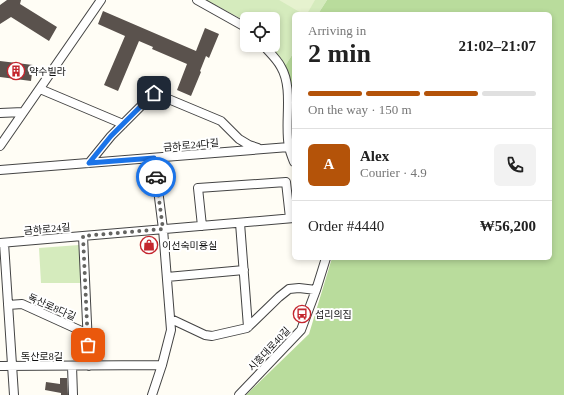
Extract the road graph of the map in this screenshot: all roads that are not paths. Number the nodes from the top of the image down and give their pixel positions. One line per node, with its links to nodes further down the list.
1 (102, 0): 5 (street)
2 (197, 0): 3 (street)
3 (240, 24)
4 (269, 52): 10 (street)
5 (40, 88): 6 (street); 8 (street)
6 (24, 112): 7 (street); 9 (street)
7 (0, 113)
8 (123, 124): 11 (street); 14 (street)
9 (0, 146)
10 (289, 147): 11 (street, 금하로24다길); 12 (street)
11 (261, 150): 13 (street, 금하로24다길)
12 (292, 156)
13 (154, 158): 14 (street, 금하로24다길); 19 (street)
14 (89, 163): 15 (street, 금하로24다길)
15 (0, 170)
16 (292, 218): 17 (street, 금하로24길); 18 (street)
17 (240, 223): 18 (street, 금하로24길); 23 (street)
18 (202, 226): 19 (street, 금하로24길)
19 (163, 229): 20 (street, 금하로24길); 24 (street)
20 (83, 236): 21 (street, 금하로24길); 29 (street, 독산로8다길)
21 (2, 243): 26 (street)
22 (325, 260): 25 (street, 시흥대로40길)
23 (244, 270): 24 (street); 28 (street)
24 (167, 277): 27 (street)
25 (316, 290): 28 (street); 38 (street, 시흥대로40길)
26 (8, 304): 29 (street, 독산로8다길); 32 (street)
27 (170, 319): 28 (street); 30 (street)
28 (248, 327)
29 (88, 334): 34 (street, 독산로8다길)
30 (162, 365): 34 (street, 독산로8길); 37 (street)
31 (0, 366): 32 (street, 독산로8길)
32 (12, 366): 33 (street, 독산로8길); 35 (street, 독산로8길)
33 (72, 366): 34 (street, 독산로8길); 36 (street, 독산로8길)
34 (89, 366)
35 (14, 395)
36 (73, 395)
37 (152, 395)
38 (239, 395)

